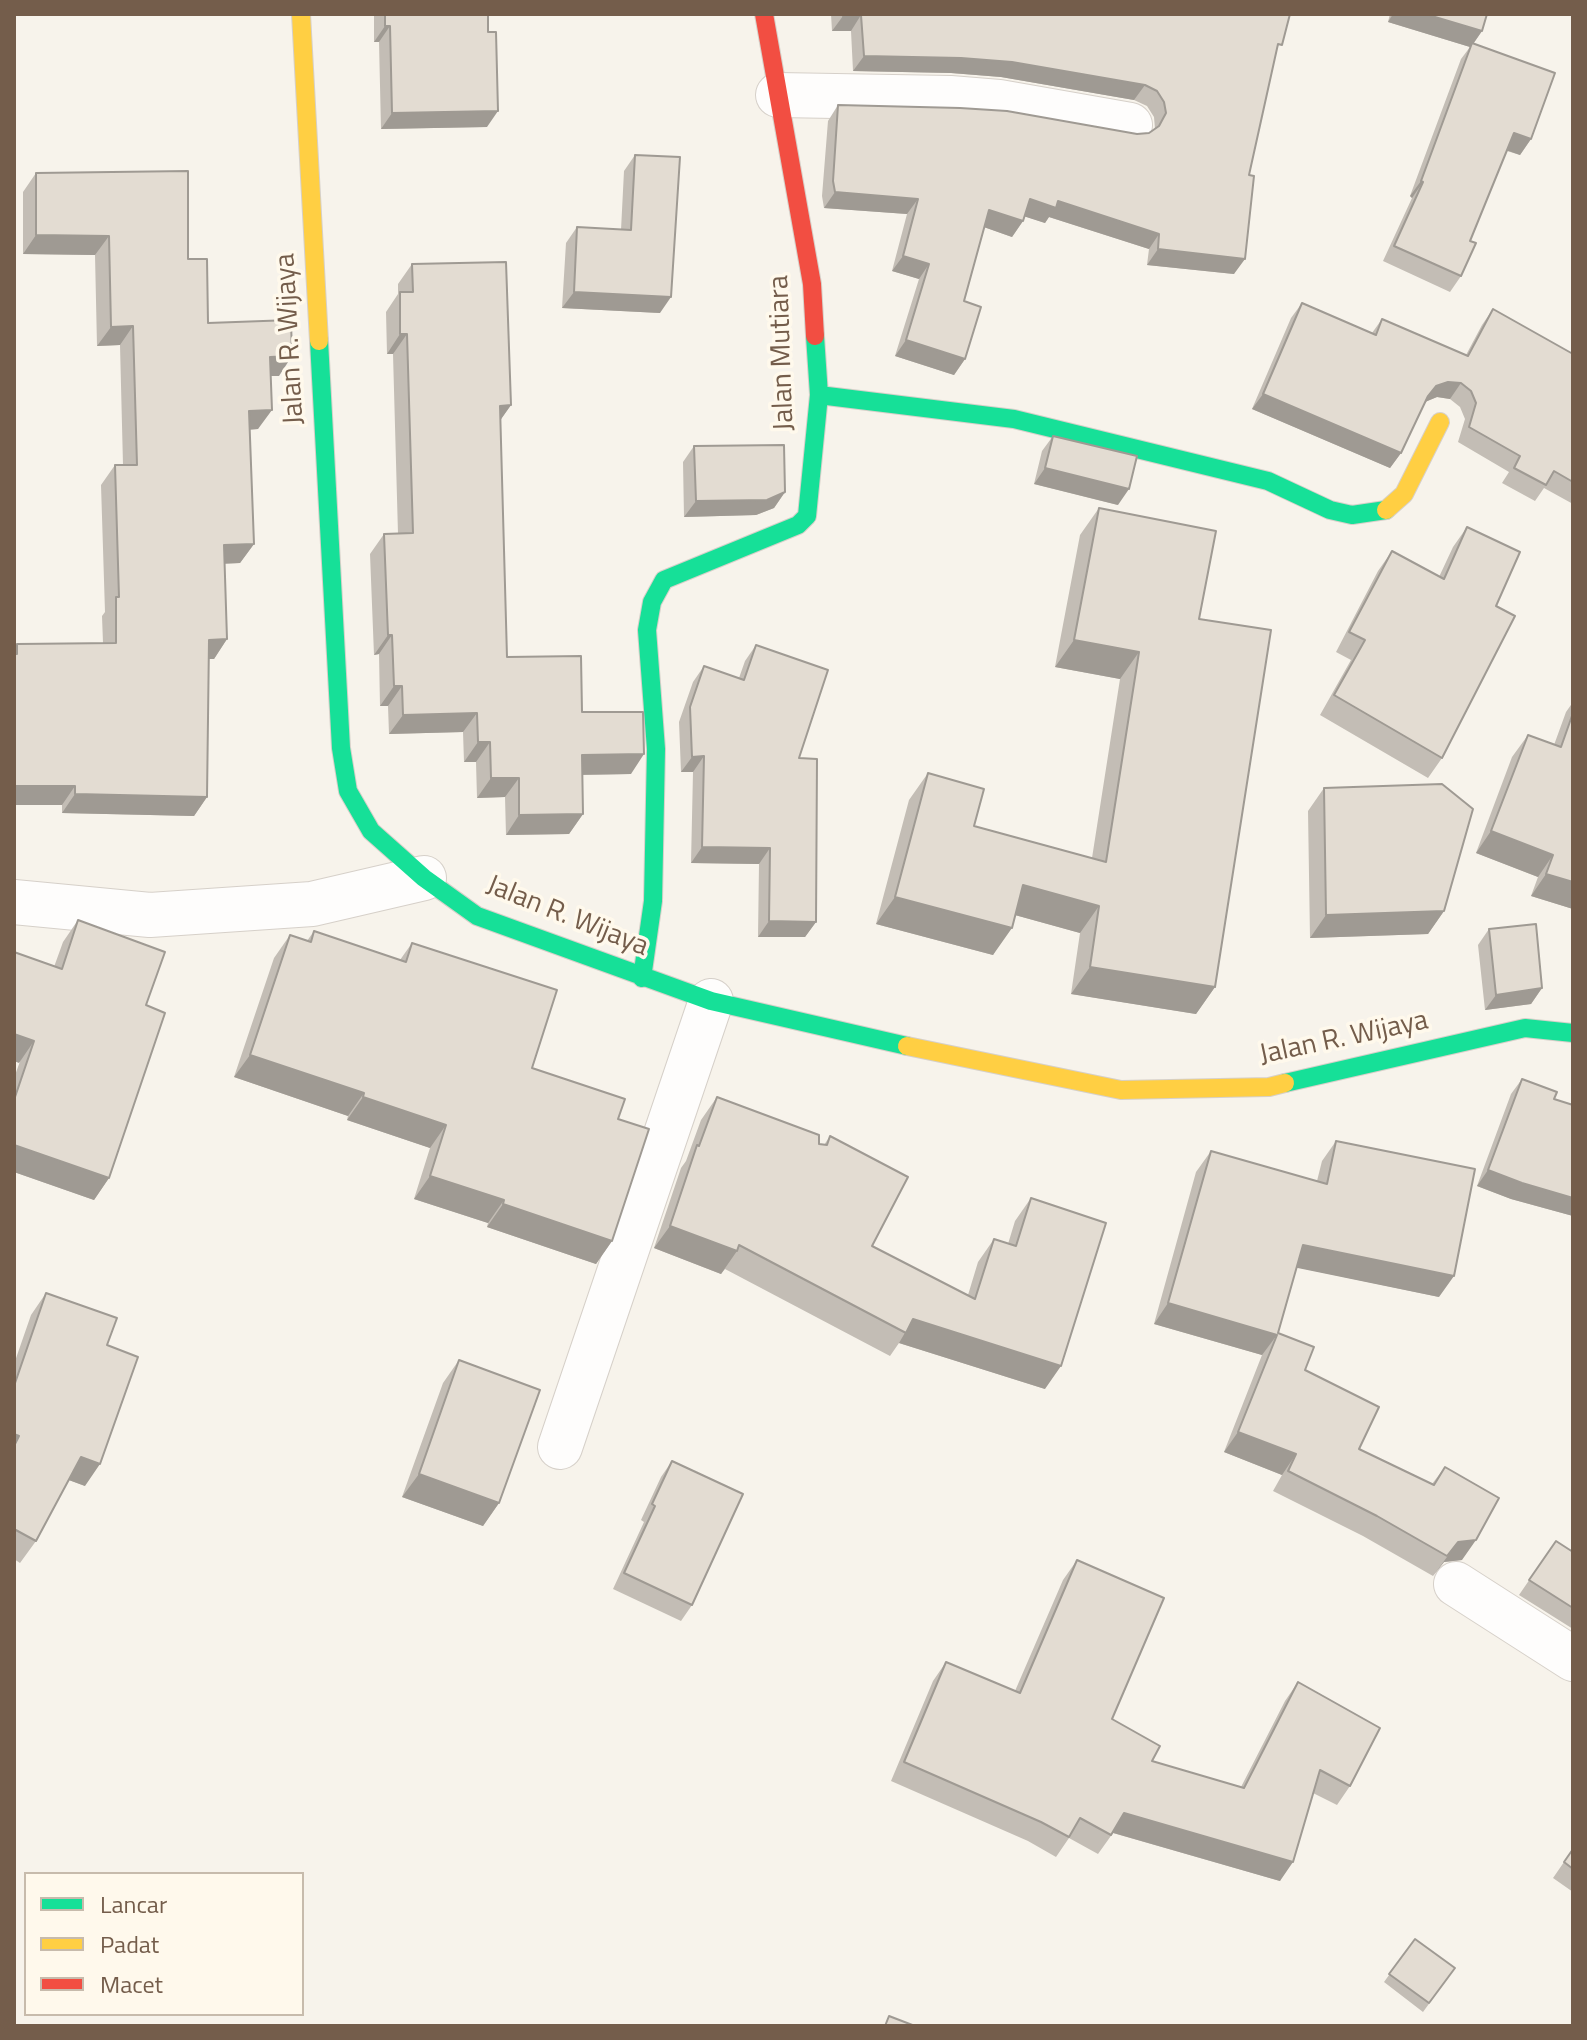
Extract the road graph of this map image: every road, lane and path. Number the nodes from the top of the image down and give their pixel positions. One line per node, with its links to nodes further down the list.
1 (301, 14): 7 (street, Jalan R. Wijaya)
2 (764, 14): 3 (street, Jalan Mutiara)
3 (778, 95): 4 (street); 5 (street, Jalan Mutiara)
4 (1130, 125)
5 (819, 395): 6 (street); 9 (street, Jalan Mutiara)
6 (1440, 422)
7 (424, 878): 8 (street); 9 (street, Jalan R. Wijaya)
8 (14, 902)
9 (642, 978): 10 (street, Jalan R. Wijaya)
10 (711, 1001): 11 (street, Jalan R. Wijaya); 12 (street)
11 (1573, 1033)
12 (560, 1447)
13 (1456, 1584): 14 (street)
14 (1573, 1659)

